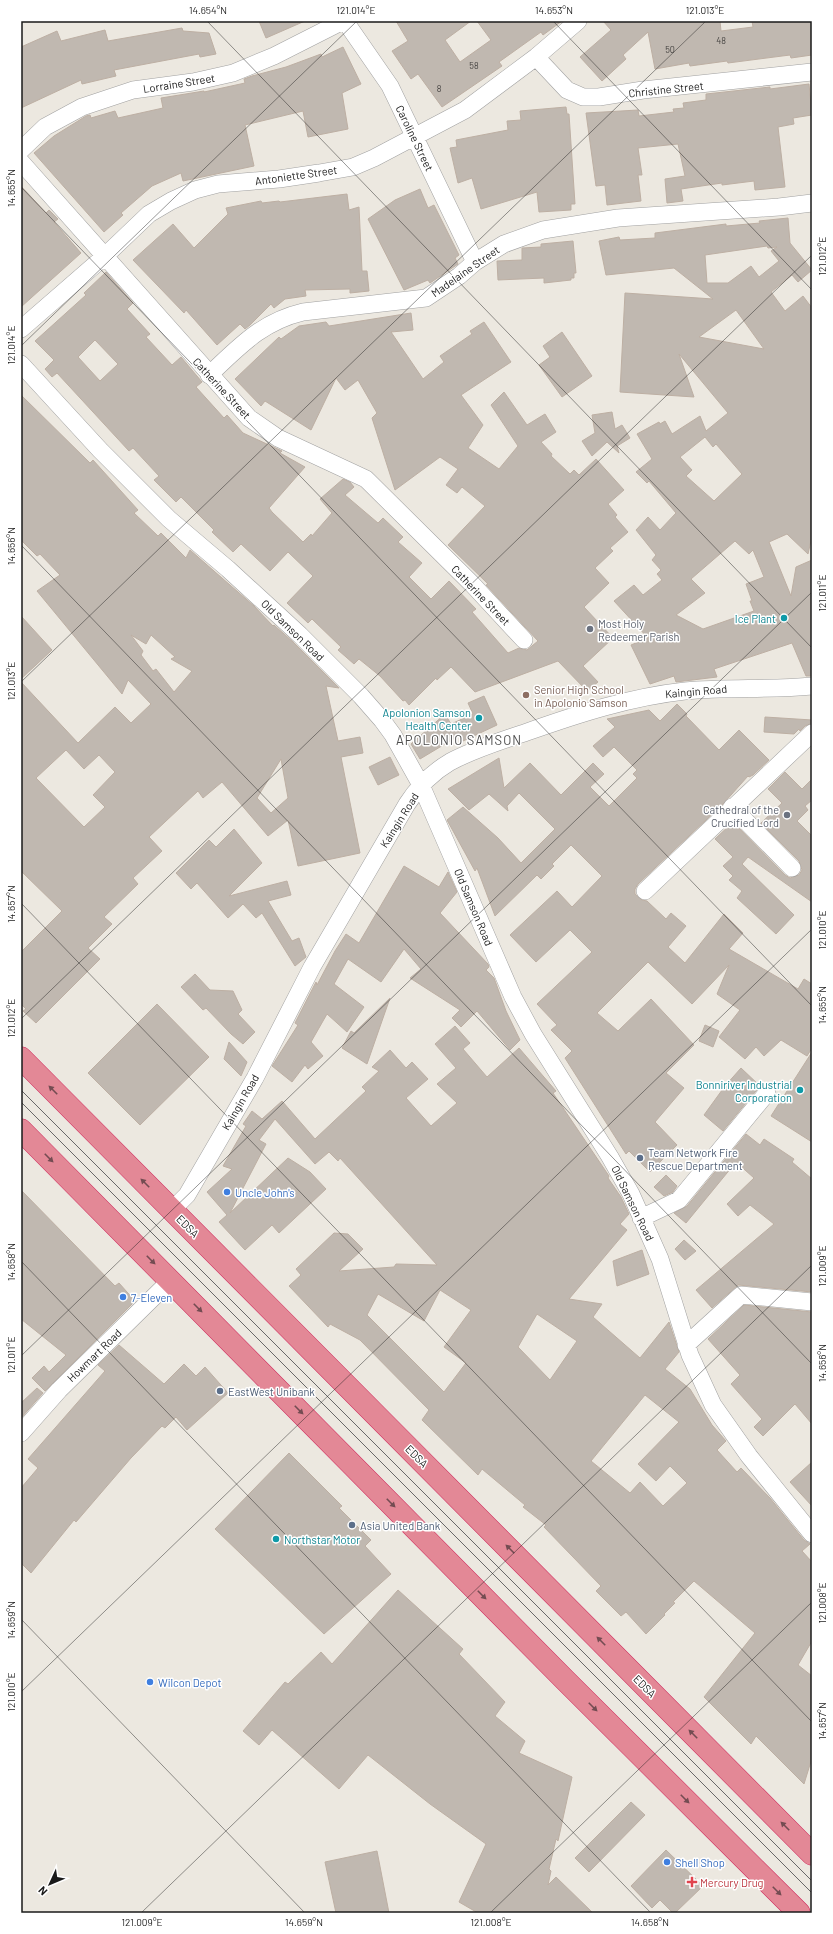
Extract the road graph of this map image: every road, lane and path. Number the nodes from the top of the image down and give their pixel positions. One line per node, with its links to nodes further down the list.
1 (344, 21): 5 (street, Caroline Street); 6 (street, Lorraine Street)
2 (578, 21): 3 (street, Antoniette Street)
3 (536, 57): 4 (street, Christine Street); 5 (street, Antoniette Street)
4 (812, 72)
5 (414, 137): 9 (street, Antoniette Street); 10 (street, Caroline Street)
6 (21, 150)
7 (21, 162): 9 (street, Catherine Street)
8 (812, 203): 10 (street, Madelaine Street)
9 (105, 256): 11 (street, Antoniette Street); 13 (street, Catherine Street)
10 (474, 262): 13 (street, Madelaine Street)
11 (21, 329)
12 (21, 364): 17 (street, Old Samson Road)
13 (209, 375): 14 (street, Catherine Street)
14 (524, 640)
15 (812, 686): 17 (street, Kaingin Road)
16 (812, 733): 18 (street)
17 (421, 785): 24 (street, Kaingin Road); 25 (street, Old Samson Road)
18 (732, 807): 19 (street); 20 (street)
19 (792, 868)
20 (645, 890)
21 (21, 1058): 24 (highway, EDSA, one-way to 21)
22 (767, 1093): 25 (street)
23 (21, 1130): 26 (highway, one-way to 26)
24 (172, 1210): 31 (highway, EDSA, one-way to 24)
25 (640, 1218): 28 (street, Old Samson Road)
26 (170, 1280): 29 (street, Howmart Road); 32 (highway, one-way to 32)
27 (812, 1302): 28 (street)
28 (686, 1345): 30 (street, Old Samson Road)
29 (21, 1433)
30 (812, 1534)
31 (812, 1854)
32 (799, 1913)

